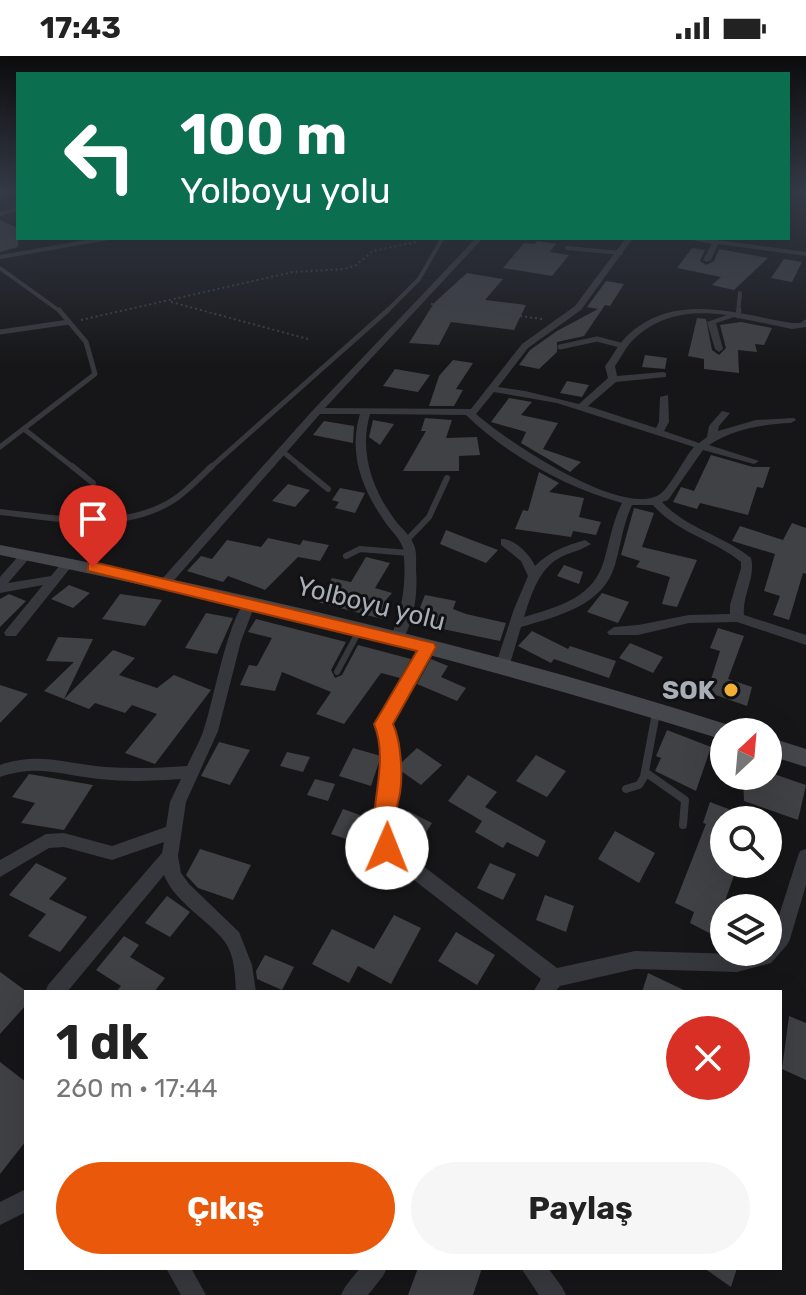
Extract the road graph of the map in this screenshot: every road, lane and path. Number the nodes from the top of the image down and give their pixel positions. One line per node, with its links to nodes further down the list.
1 (34, 249): 11 (lane)
2 (383, 249): 15 (path)
3 (437, 249): 48 (lane)
4 (470, 249): 16 (street)
5 (576, 249): 9 (lane)
6 (624, 249): 9 (street)
7 (713, 249): 12 (street)
8 (767, 249): 10 (street)
9 (621, 253): 20 (street)
10 (806, 254)
11 (0, 257)
12 (707, 260)
13 (0, 268): 19 (lane)
14 (740, 293): 17 (lane)
15 (167, 301): 19 (path); 22 (path)
16 (419, 302): 20 (path); 31 (street)
17 (738, 316): 18 (street); 23 (street); 25 (street)
18 (806, 321)
19 (69, 322): 21 (lane); 36 (lane)
20 (559, 322): 28 (street)
21 (0, 332)
22 (308, 339)
23 (624, 346): 24 (lane); 27 (street)
24 (560, 347)
25 (719, 349)
26 (663, 375): 27 (street)
27 (613, 379): 30 (street)
28 (491, 389): 30 (street); 34 (street)
29 (665, 397): 37 (street)
30 (582, 406): 37 (street)
31 (317, 411): 32 (street); 41 (street)
32 (365, 413): 34 (street); 51 (street)
33 (725, 413): 38 (street)
34 (470, 414): 47 (street)
35 (791, 420): 38 (street)
36 (24, 429): 39 (lane); 44 (lane)
37 (658, 433): 40 (street)
38 (712, 440): 40 (street)
39 (0, 447)
40 (698, 448): 42 (street); 46 (street)
41 (282, 451): 45 (lane); 58 (street)
42 (754, 461)
43 (447, 478): 51 (lane)
44 (93, 483)
45 (328, 489)
46 (657, 503): 47 (street); 61 (street)
47 (627, 504): 62 (street)
48 (0, 512)
49 (505, 542): 56 (street)
50 (585, 544): 56 (street)
51 (408, 546): 54 (lane); 66 (street)
52 (0, 550): 53 (main road, Yolboyu yolu)
53 (26, 555): 55 (main road, Yolboyu yolu); 59 (street)
54 (346, 556)
55 (69, 562): 57 (street); 58 (main road, Yolboyu yolu)
56 (535, 578): 62 (street)
57 (55, 579): 59 (street); 65 (street)
58 (165, 583): 60 (main road, Yolboyu yolu)
59 (0, 587)
60 (250, 602): 63 (main road, Yolboyu yolu); 76 (street)
61 (738, 618): 64 (street); 67 (street)
62 (517, 624): 69 (street)
63 (360, 629): 66 (main road, Yolboyu yolu); 70 (lane)
64 (614, 632)
65 (11, 633)
66 (397, 639): 68 (main road, Yolboyu yolu)
67 (806, 640)
68 (428, 647): 69 (main road, Yolboyu yolu); 84 (street)
69 (502, 667): 71 (main road, Yolboyu yolu)
70 (337, 672)
71 (656, 710): 72 (main road, Yolboyu yolu); 77 (lane)
72 (710, 727)
73 (782, 750): 74 (main road)
74 (806, 758)
75 (0, 771): 76 (street)
76 (189, 772): 80 (street)
77 (645, 772): 78 (lane); 79 (lane)
78 (626, 789)
79 (683, 825)
80 (171, 832): 81 (street); 83 (street)
81 (170, 856): 85 (street); 86 (street)
82 (806, 856): 84 (street)
83 (0, 869)
84 (549, 985)
85 (57, 990)
86 (246, 990)
87 (24, 1201): 88 (street)
88 (0, 1214)
89 (179, 1270): 92 (street)
90 (373, 1270): 93 (street)
91 (535, 1270): 94 (street)
92 (194, 1295)
93 (353, 1295)
94 (554, 1295)

